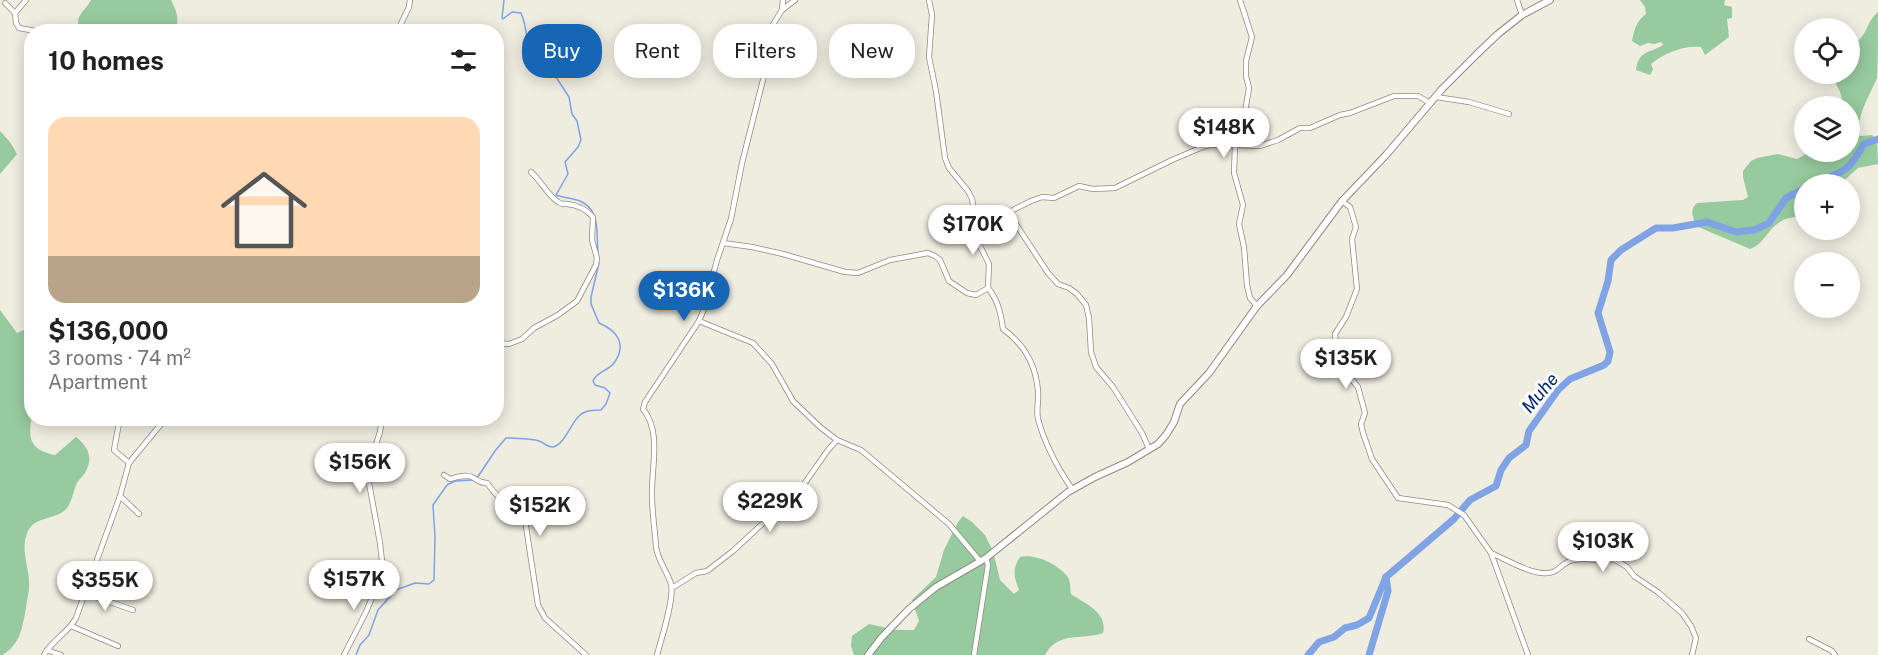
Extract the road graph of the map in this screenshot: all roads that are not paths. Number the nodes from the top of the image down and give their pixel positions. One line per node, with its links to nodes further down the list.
1 (26, 0): 11 (street)
2 (410, 0): 13 (street)
3 (783, 0): 10 (street)
4 (795, 0): 10 (street)
5 (929, 0): 22 (street)
6 (1240, 0): 18 (street)
7 (1517, 0): 12 (street)
8 (1550, 0): 12 (main road)
9 (5, 3): 11 (street)
10 (782, 10): 23 (street)
11 (15, 13): 14 (street)
12 (1522, 15): 15 (main road)
13 (401, 24)
14 (24, 29)
15 (1436, 97): 16 (main road); 17 (street)
16 (1430, 103): 18 (street); 20 (main road)
17 (1509, 114)
18 (1235, 145): 21 (street); 25 (street)
19 (531, 172): 27 (street)
20 (1342, 201): 25 (main road); 38 (street)
21 (1008, 212): 22 (street); 32 (street)
22 (977, 219): 24 (street)
23 (723, 243): 24 (street); 26 (street)
24 (988, 288): 35 (street)
25 (1257, 306): 32 (main road)
26 (699, 321): 31 (street); 40 (street)
27 (504, 344)
28 (118, 426): 33 (street)
29 (160, 426): 33 (street)
30 (381, 426): 48 (street)
31 (837, 440): 39 (street); 40 (street)
32 (1149, 449): 35 (main road)
33 (129, 464): 36 (street)
34 (444, 475): 49 (street)
35 (1072, 489): 39 (main road)
36 (120, 496): 37 (street); 41 (street)
37 (139, 514)
38 (1491, 553): 53 (street); 54 (street)
39 (983, 560): 51 (main road); 52 (street)
40 (672, 588): 50 (street)
41 (84, 592): 42 (street); 43 (street)
42 (133, 610)
43 (71, 626): 45 (street); 46 (street)
44 (1809, 639): 55 (street)
45 (118, 646)
46 (45, 652): 47 (street)
47 (60, 655)
48 (344, 655)
49 (586, 655)
50 (657, 655)
51 (868, 655)
52 (974, 655)
53 (1528, 655)
54 (1692, 655)
55 (1835, 655)

